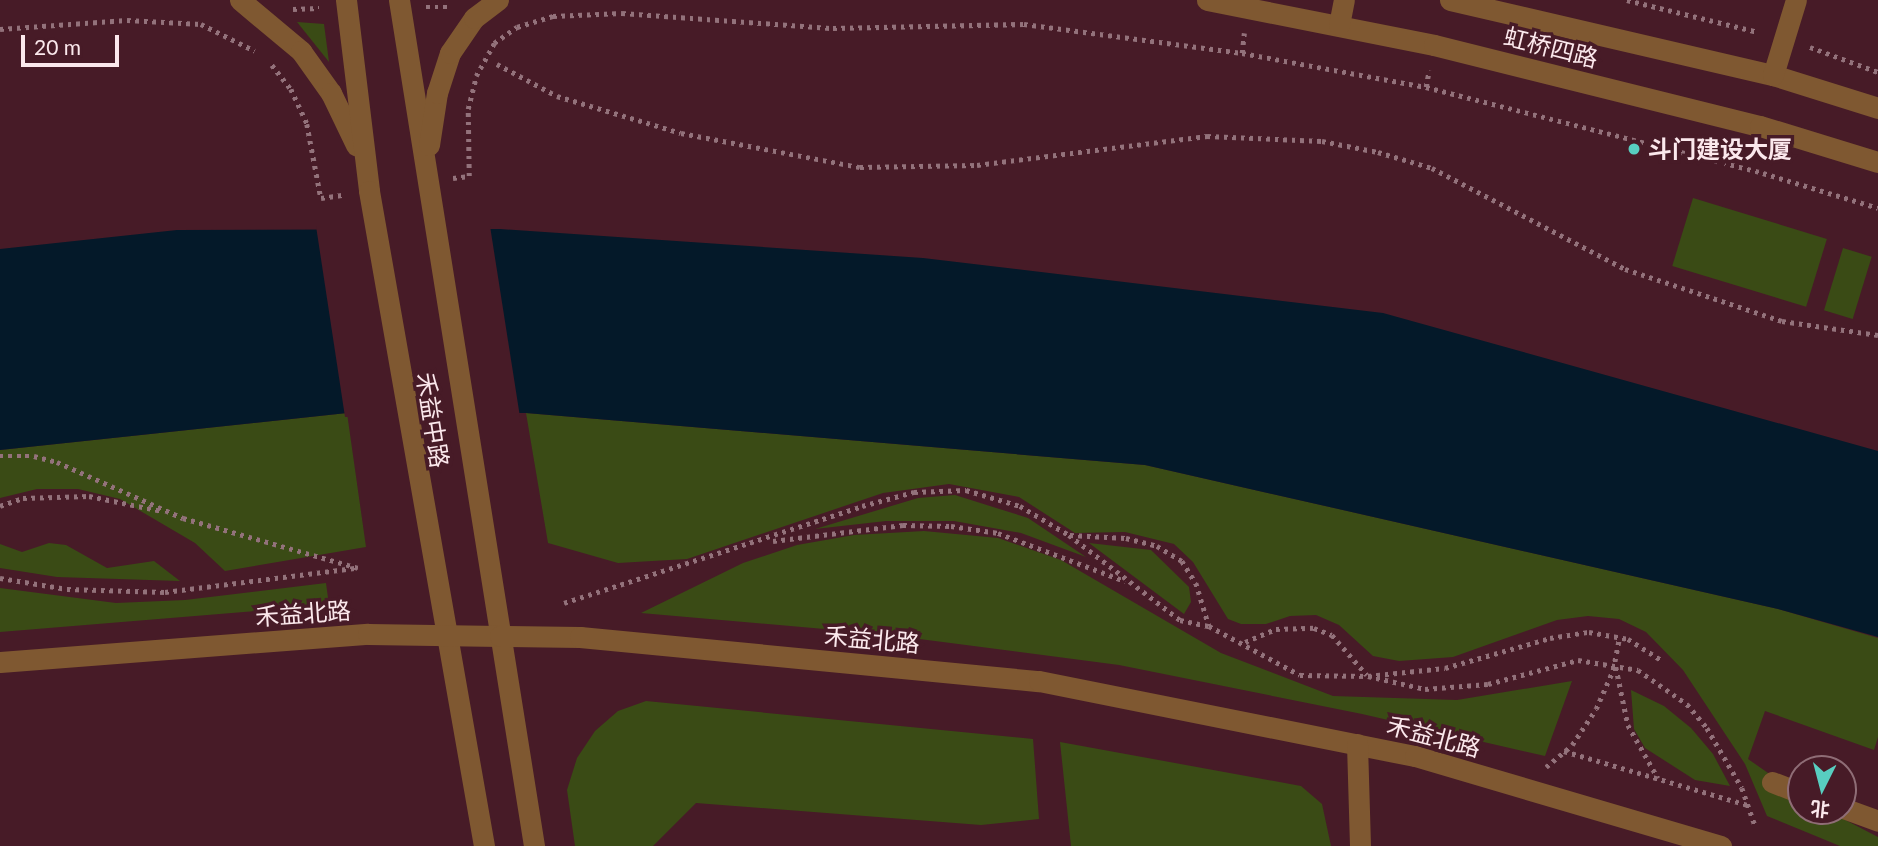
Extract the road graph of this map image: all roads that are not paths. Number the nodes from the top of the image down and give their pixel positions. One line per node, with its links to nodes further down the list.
1 (240, 0): 14 (street)
2 (346, 0): 14 (street, 禾益中路)
3 (399, 0): 13 (street, 禾益中路)
4 (498, 0): 13 (street)
5 (1207, 0): 9 (street, 虹桥四路)
6 (1344, 0): 9 (street)
7 (1450, 0): 10 (street, 虹桥四路)
8 (1797, 0): 10 (street)
9 (1339, 25): 12 (street, 虹桥四路)
10 (1773, 75): 11 (street, 虹桥四路)
11 (1878, 107)
12 (1878, 162)
13 (428, 182): 16 (street, 禾益中路)
14 (369, 191): 15 (street, 禾益中路)
15 (445, 635): 16 (street, 禾益北路); 17 (street, 禾益北路); 23 (street, 禾益中路)
16 (500, 636): 18 (street, 禾益北路); 24 (street, 禾益中路)
17 (0, 662)
18 (1357, 744): 25 (street); 26 (street, 禾益北路)
19 (1772, 782): 20 (street)
20 (1787, 788)
21 (1857, 813): 22 (street)
22 (1878, 821)
23 (484, 846)
24 (534, 846)
25 (1360, 846)
26 (1721, 846)

